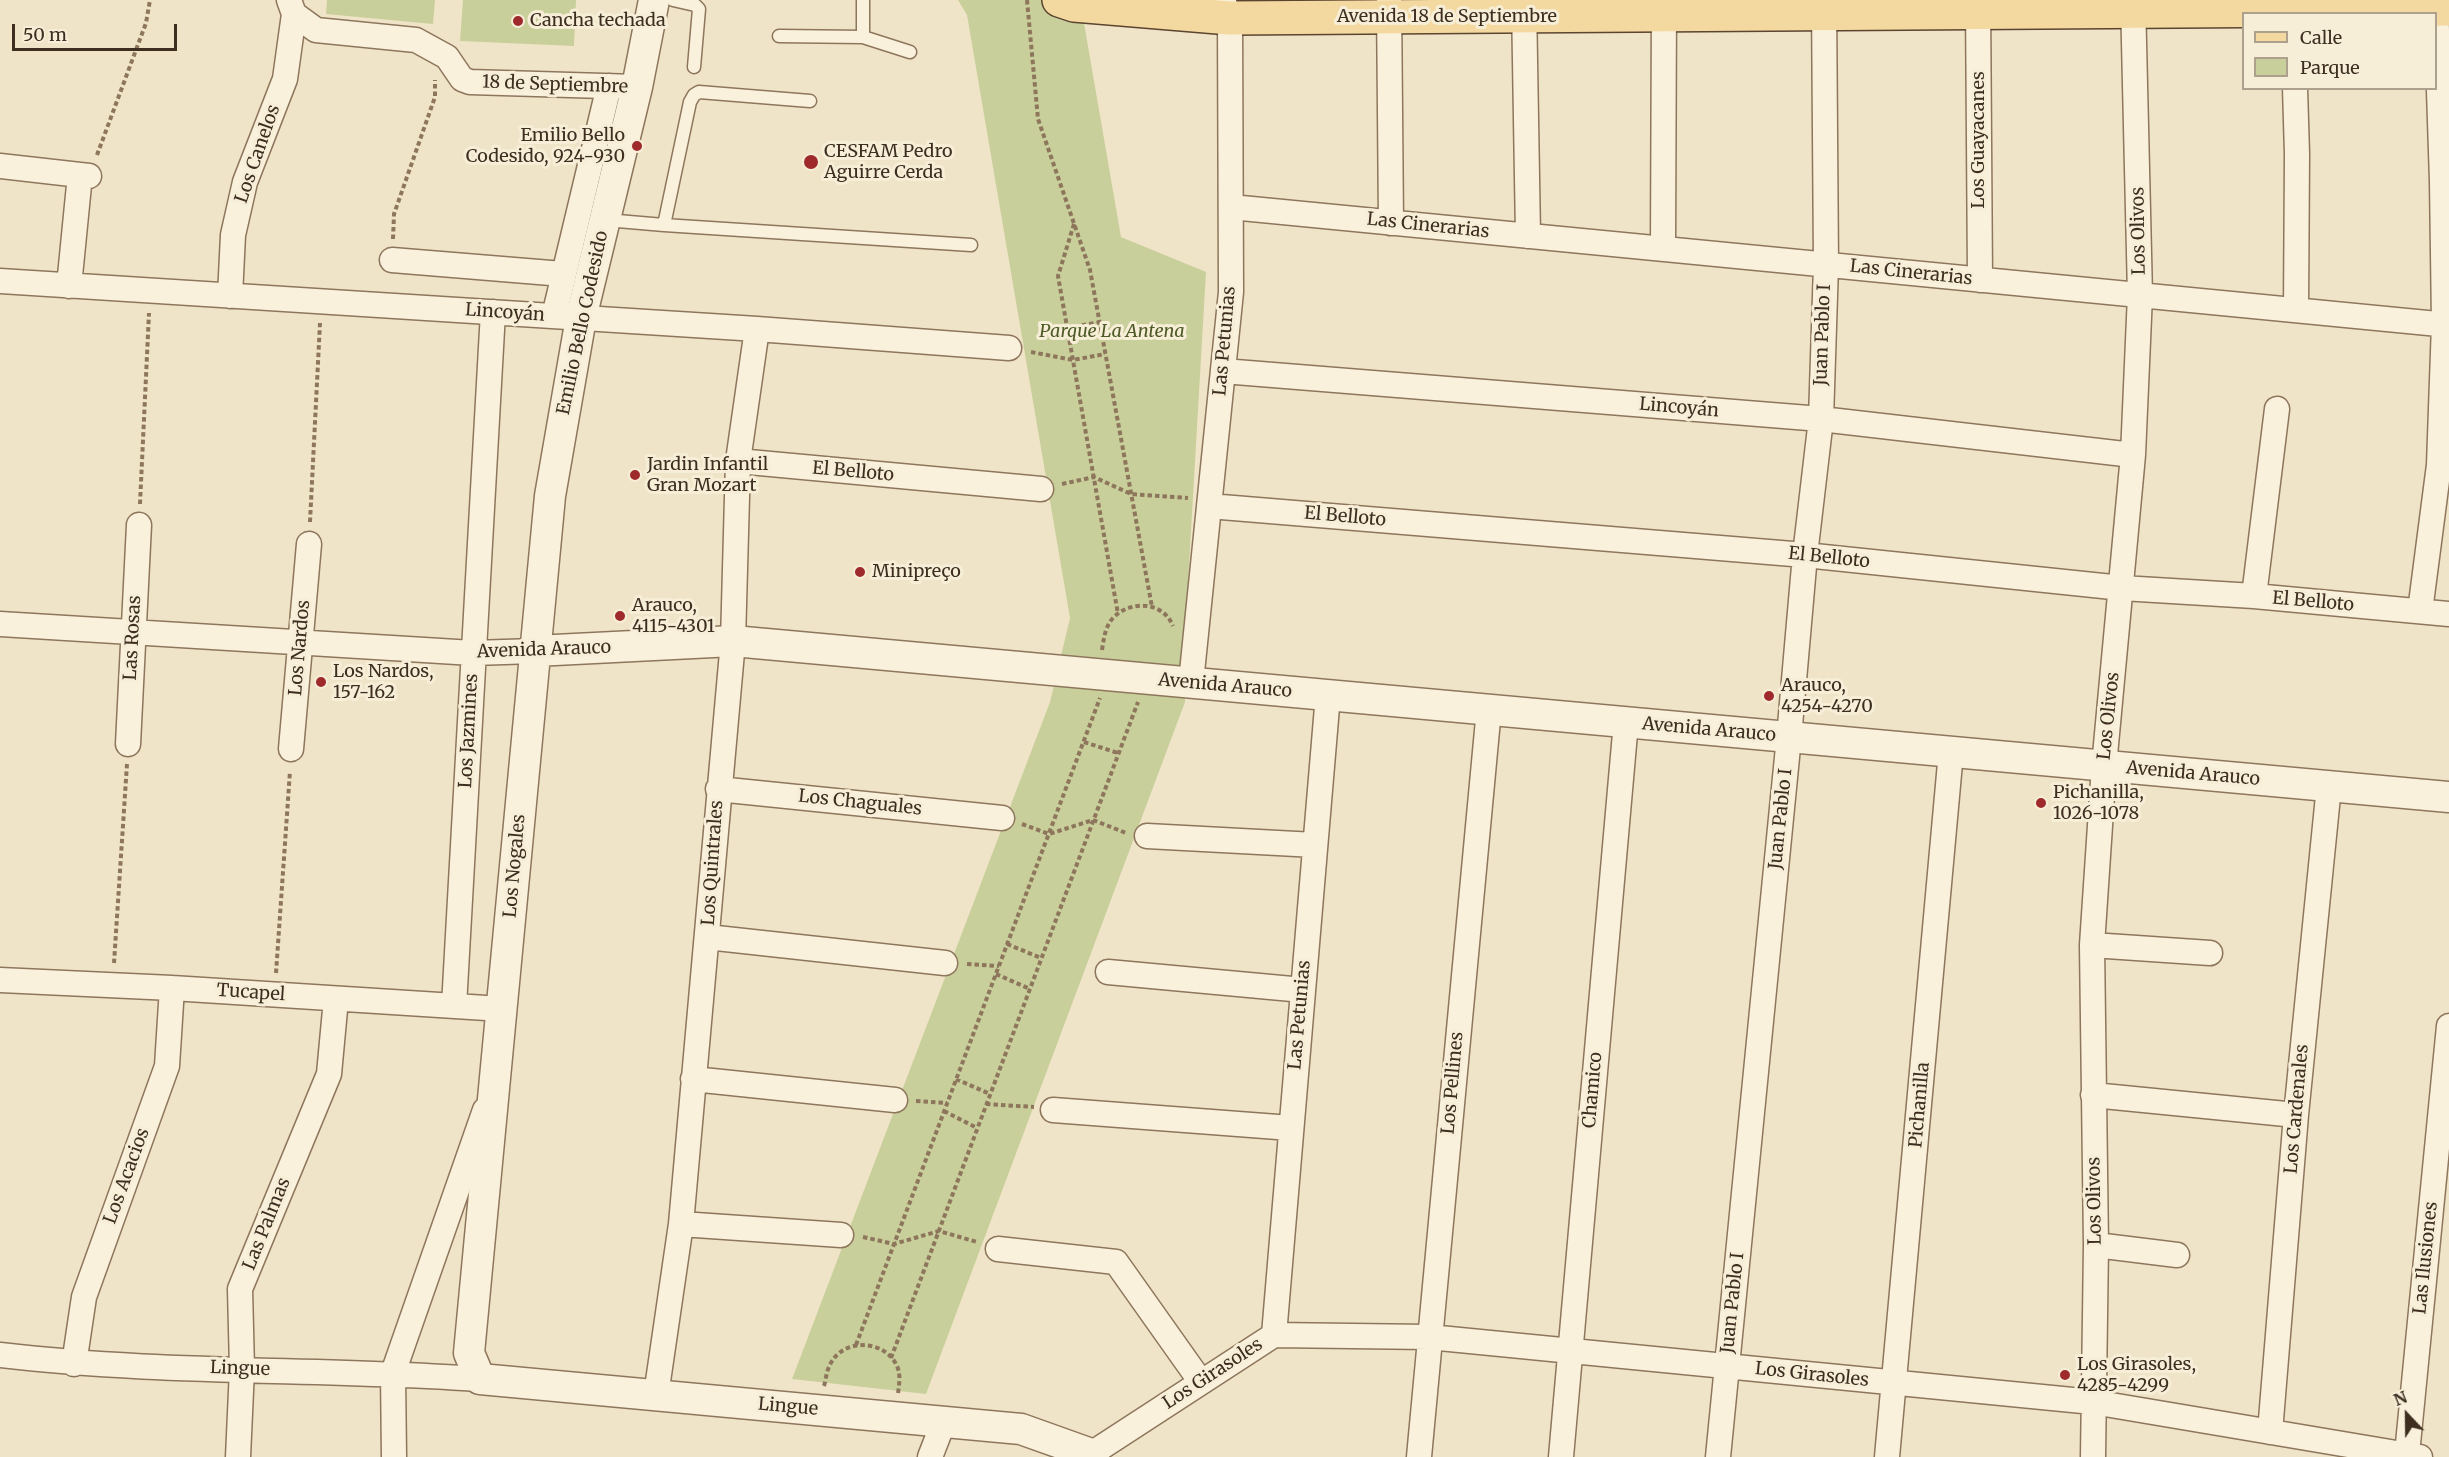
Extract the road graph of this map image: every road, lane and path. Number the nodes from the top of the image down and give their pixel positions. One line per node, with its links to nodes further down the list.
1 (150, 0): 26 (path)
2 (654, 0): 22 (street, Emilio Bello Codesido)
3 (673, 0): 21 (lane)
4 (862, 0): 18 (lane)
5 (1027, 0): 30 (path)
6 (1059, 0): 15 (main road, Avenida 18 de Septiembre)
7 (1978, 6): 8 (main road, Avenida 18 de Septiembre); 11 (main road, Avenida 18 de Septiembre); 39 (street, Los Guayacanes)
8 (2133, 6): 14 (main road, Avenida 18 de Septiembre); 43 (street, Los Olivos)
9 (2440, 6): 14 (main road, Avenida 18 de Septiembre); 27 (street)
10 (292, 7): 19 (street, 18 de Septiembre); 44 (street, Los Canelos)
11 (1824, 7): 13 (main road, Avenida 18 de Septiembre); 37 (street, Juan Pablo I)
12 (1524, 8): 13 (main road, Avenida 18 de Septiembre); 16 (main road, Avenida 18 de Septiembre); 33 (street)
13 (1664, 8): 35 (street)
14 (2286, 8)
15 (1227, 9): 16 (main road, Avenida 18 de Septiembre); 28 (street, Las Petunias)
16 (1389, 9): 31 (street)
17 (779, 36): 18 (lane)
18 (863, 37): 20 (lane)
19 (436, 50): 22 (street, 18 de Septiembre); 36 (path)
20 (910, 52)
21 (694, 67)
22 (623, 87): 29 (street, Emilio Bello Codesido); 38 (street)
23 (2295, 90): 46 (street)
24 (810, 101): 32 (lane)
25 (0, 166): 26 (street)
26 (84, 175): 41 (street)
27 (2446, 181): 50 (street)
28 (1231, 207): 31 (street, Las Cinerarias); 56 (street, Las Petunias)
29 (605, 220): 32 (lane); 48 (street, Emilio Bello Codesido)
30 (1074, 223): 49 (path); 51 (path)
31 (1391, 223): 33 (street, Las Cinerarias)
32 (664, 225): 34 (lane)
33 (1528, 236): 35 (street, Las Cinerarias)
34 (971, 245)
35 (1663, 249): 37 (street, Las Cinerarias)
36 (392, 260): 38 (street)
37 (1826, 265): 39 (street, Las Cinerarias); 58 (street, Juan Pablo I)
38 (563, 274): 48 (street)
39 (1980, 280): 43 (street, Las Cinerarias)
40 (0, 281): 41 (street, Lincoyán)
41 (69, 286): 42 (street, Lincoyán)
42 (150, 291): 44 (street, Lincoyán); 66 (path)
43 (2140, 295): 46 (street, Las Cinerarias); 59 (street, Los Olivos)
44 (230, 296): 45 (street, Lincoyán)
45 (321, 302): 47 (street, Lincoyán); 67 (path)
46 (2296, 310): 50 (street, Las Cinerarias)
47 (493, 312): 48 (street, Lincoyán); 81 (street, Los Jazmines)
48 (567, 317): 52 (street, Lincoyán); 80 (street, Emilio Bello Codesido)
49 (1100, 322): 51 (path); 54 (path)
50 (2446, 325): 61 (street)
51 (1067, 328): 55 (path)
52 (757, 329): 53 (street, Lincoyán); 60 (street, Los Quintrales)
53 (1010, 348): 55 (path)
54 (1106, 354): 55 (path); 64 (path)
55 (1073, 360): 62 (path)
56 (1223, 371): 58 (street, Lincoyán); 65 (street, Las Petunias)
57 (2277, 410): 70 (street)
58 (1821, 419): 59 (street, Lincoyán); 68 (street, Juan Pablo I)
59 (2133, 455): 69 (street, Los Olivos)
60 (738, 461): 63 (street, El Belloto); 78 (street, Los Quintrales)
61 (2444, 466): 72 (street)
62 (1094, 477): 63 (path); 64 (path); 73 (path)
63 (1041, 489)
64 (1131, 494): 65 (path); 71 (path)
65 (1209, 502): 68 (street, El Belloto); 84 (street, Las Petunias)
66 (139, 525): 76 (street, Las Rosas)
67 (309, 544): 79 (street, Los Nardos)
68 (1805, 555): 69 (street, El Belloto); 88 (street, Juan Pablo I)
69 (2122, 588): 70 (street, El Belloto); 94 (street, Los Olivos)
70 (2254, 596): 72 (street, El Belloto)
71 (1152, 607): 73 (path); 77 (path)
72 (2420, 611): 74 (street, El Belloto)
73 (1118, 614): 82 (path)
74 (2449, 614)
75 (0, 624): 76 (street, Avenida Arauco)
76 (132, 633): 79 (street, Avenida Arauco); 90 (street, Las Rosas)
77 (1175, 633)
78 (733, 641): 80 (street, Avenida Arauco); 82 (street, Avenida Arauco); 96 (street, Los Quintrales)
79 (300, 643): 81 (street, Avenida Arauco); 91 (street, Los Nardos)
80 (535, 651): 81 (street, Avenida Arauco); 120 (street, Los Nogales)
81 (473, 653): 119 (street, Los Jazmines)
82 (1103, 675): 83 (street, Avenida Arauco); 89 (path)
83 (1147, 678): 84 (street, Avenida Arauco); 93 (path)
84 (1191, 682): 85 (street, Avenida Arauco)
85 (1328, 695): 86 (street, Avenida Arauco); 102 (street, Las Petunias)
86 (1489, 710): 87 (street, Avenida Arauco); 143 (street, Los Pellines)
87 (1626, 722): 88 (street, Avenida Arauco); 145 (street, Chamico)
88 (1789, 737): 92 (street, Avenida Arauco); 149 (street, Juan Pablo I)
89 (1084, 742): 93 (path); 100 (path)
90 (128, 744): 113 (path)
91 (291, 749): 117 (path)
92 (1951, 752): 94 (street, Avenida Arauco); 154 (street, Pichanilla)
93 (1118, 753): 99 (path)
94 (2104, 766): 95 (street, Avenida Arauco); 105 (street, Los Olivos)
95 (2329, 786): 97 (street, Avenida Arauco); 132 (street, Los Cardenales)
96 (718, 789): 98 (street, Los Chaguales); 103 (street, Los Quintrales)
97 (2449, 797)
98 (1002, 818): 100 (path)
99 (1093, 820): 100 (path); 101 (path); 107 (path)
100 (1049, 834): 104 (path)
101 (1137, 835): 102 (street)
102 (1315, 845): 116 (street, Las Petunias)
103 (707, 937): 108 (street); 122 (street, Los Quintrales)
104 (1007, 944): 107 (path); 109 (path)
105 (2092, 945): 106 (street); 126 (street, Los Olivos)
106 (2210, 953)
107 (1041, 958): 115 (path)
108 (945, 963): 109 (path)
109 (999, 966): 111 (path)
110 (1108, 972): 116 (street)
111 (996, 974): 115 (path); 123 (path)
112 (0, 980): 113 (street, Tucapel)
113 (113, 984): 114 (street, Tucapel)
114 (172, 988): 117 (street, Tucapel); 148 (street, Los Acacios)
115 (1030, 989): 125 (path)
116 (1303, 990): 134 (street, Las Petunias)
117 (275, 994): 118 (street, Tucapel)
118 (336, 999): 119 (street, Tucapel); 150 (street, Las Palmas)
119 (454, 1006): 120 (street, Tucapel)
120 (502, 1009): 124 (street, Los Nogales)
121 (2449, 1026): 163 (street, Las Ilusiones)
122 (693, 1079): 127 (street); 135 (street, Los Quintrales)
123 (956, 1079): 125 (path); 128 (path)
124 (494, 1082): 151 (street, Los Nogales); 152 (street, Los Nogales)
125 (990, 1094): 129 (path)
126 (2093, 1095): 132 (street); 139 (street, Los Olivos)
127 (895, 1100): 128 (path)
128 (948, 1102): 131 (path)
129 (986, 1104): 130 (path); 133 (path)
130 (1053, 1110): 134 (street)
131 (944, 1112): 133 (path); 138 (path)
132 (2296, 1115): 160 (street, Los Cardenales)
133 (977, 1128): 136 (path)
134 (1291, 1128): 142 (street, Las Petunias)
135 (681, 1224): 137 (street); 155 (street, Los Quintrales)
136 (939, 1231): 138 (path); 140 (path); 147 (path)
137 (841, 1235): 138 (path)
138 (894, 1244): 144 (path)
139 (2096, 1245): 141 (street); 156 (street, Los Olivos)
140 (998, 1249): 153 (street)
141 (2177, 1255)
142 (1274, 1335): 143 (street, Los Girasoles); 153 (street, Los Girasoles)
143 (1428, 1337): 145 (street, Los Girasoles); 167 (street, Los Pellines)
144 (856, 1345): 147 (path); 157 (path)
145 (1570, 1351): 149 (street, Los Girasoles); 168 (street, Chamico)
146 (0, 1355): 148 (street, Lingue)
147 (891, 1358): 158 (path)
148 (74, 1364): 150 (street, Lingue)
149 (1726, 1365): 154 (street, Los Girasoles); 169 (street, Juan Pablo I)
150 (242, 1369): 152 (street, Lingue); 164 (street, Las Palmas)
151 (477, 1372): 152 (street, Lingue); 155 (street, Lingue)
152 (393, 1373): 165 (street, Los Nogales)
153 (1201, 1382): 162 (street, Los Girasoles)
154 (1895, 1384): 156 (street, Los Girasoles); 170 (street, Pichanilla)
155 (656, 1395): 157 (street, Lingue)
156 (2093, 1402): 160 (street, Los Girasoles); 171 (street, Los Olivos)
157 (819, 1410): 158 (street, Lingue)
158 (897, 1417): 159 (street, Lingue)
159 (944, 1421): 162 (street, Lingue); 166 (street)
160 (2270, 1432): 161 (street, Los Girasoles)
161 (2294, 1446): 163 (street, Los Girasoles)
162 (1093, 1455)
163 (2413, 1456)
164 (238, 1457)
165 (394, 1457)
166 (930, 1457)
167 (1419, 1457)
168 (1561, 1457)
169 (1718, 1457)
170 (1887, 1457)
171 (2093, 1457)

